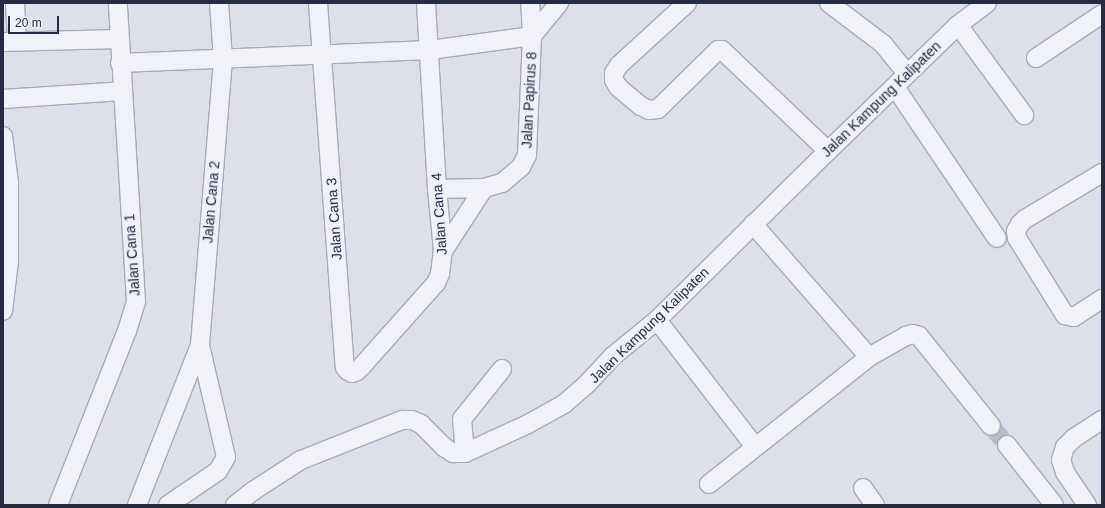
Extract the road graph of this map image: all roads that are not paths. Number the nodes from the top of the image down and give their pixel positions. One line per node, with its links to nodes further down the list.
1 (15, 3): 15 (street)
2 (118, 3): 14 (street, Jalan Cana 1)
3 (219, 3): 19 (street, Jalan Cana 2)
4 (318, 3): 17 (street)
5 (426, 3): 16 (street, Jalan Cana 4)
6 (530, 3): 13 (street, Jalan Papirus 8)
7 (559, 3): 13 (street)
8 (687, 3): 26 (street)
9 (829, 3): 21 (street)
10 (987, 3): 12 (street, Jalan Kampung Kalipaten)
11 (1102, 14): 18 (street)
12 (958, 25): 21 (street, Jalan Kampung Kalipaten); 24 (street)
13 (532, 36): 16 (street); 29 (street, Jalan Papirus 8)
14 (119, 39): 15 (street); 20 (street, Jalan Cana 1)
15 (10, 41)
16 (430, 50): 17 (street); 28 (street, Jalan Cana 4)
17 (322, 56): 19 (street); 39 (street, Jalan Cana 3)
18 (1036, 58)
19 (223, 59): 20 (street); 36 (street, Jalan Cana 2)
20 (120, 63): 22 (street, Jalan Cana 1)
21 (901, 81): 26 (street, Jalan Kampung Kalipaten); 31 (street)
22 (122, 91): 23 (street); 47 (street, Jalan Cana 1)
23 (3, 98)
24 (1024, 115)
25 (3, 136): 34 (street)
26 (828, 151): 30 (street, Jalan Kampung Kalipaten)
27 (1102, 173): 33 (street)
28 (436, 188): 29 (street, Jalan Papirus 8); 32 (street, Jalan Cana 4)
29 (484, 188): 32 (street)
30 (753, 224): 35 (street, Jalan Kampung Kalipaten); 37 (street)
31 (997, 238)
32 (443, 251): 39 (street, Jalan Cana 4)
33 (1102, 299)
34 (3, 311)
35 (657, 320): 43 (street); 44 (street, Jalan Kampung Kalipaten)
36 (200, 345): 48 (street, Jalan Cana 2); 49 (street, Jalan Cana 2)
37 (869, 357): 41 (street); 43 (street)
38 (502, 368): 44 (street)
39 (357, 371)
40 (1102, 420): 53 (street)
41 (991, 426)
42 (1007, 445): 52 (street)
43 (755, 447): 45 (street)
44 (465, 453): 50 (street)
45 (709, 484)
46 (863, 488): 51 (street)
47 (58, 505)
48 (137, 505)
49 (168, 505)
50 (235, 505)
51 (875, 505)
52 (1054, 505)
53 (1087, 505)

